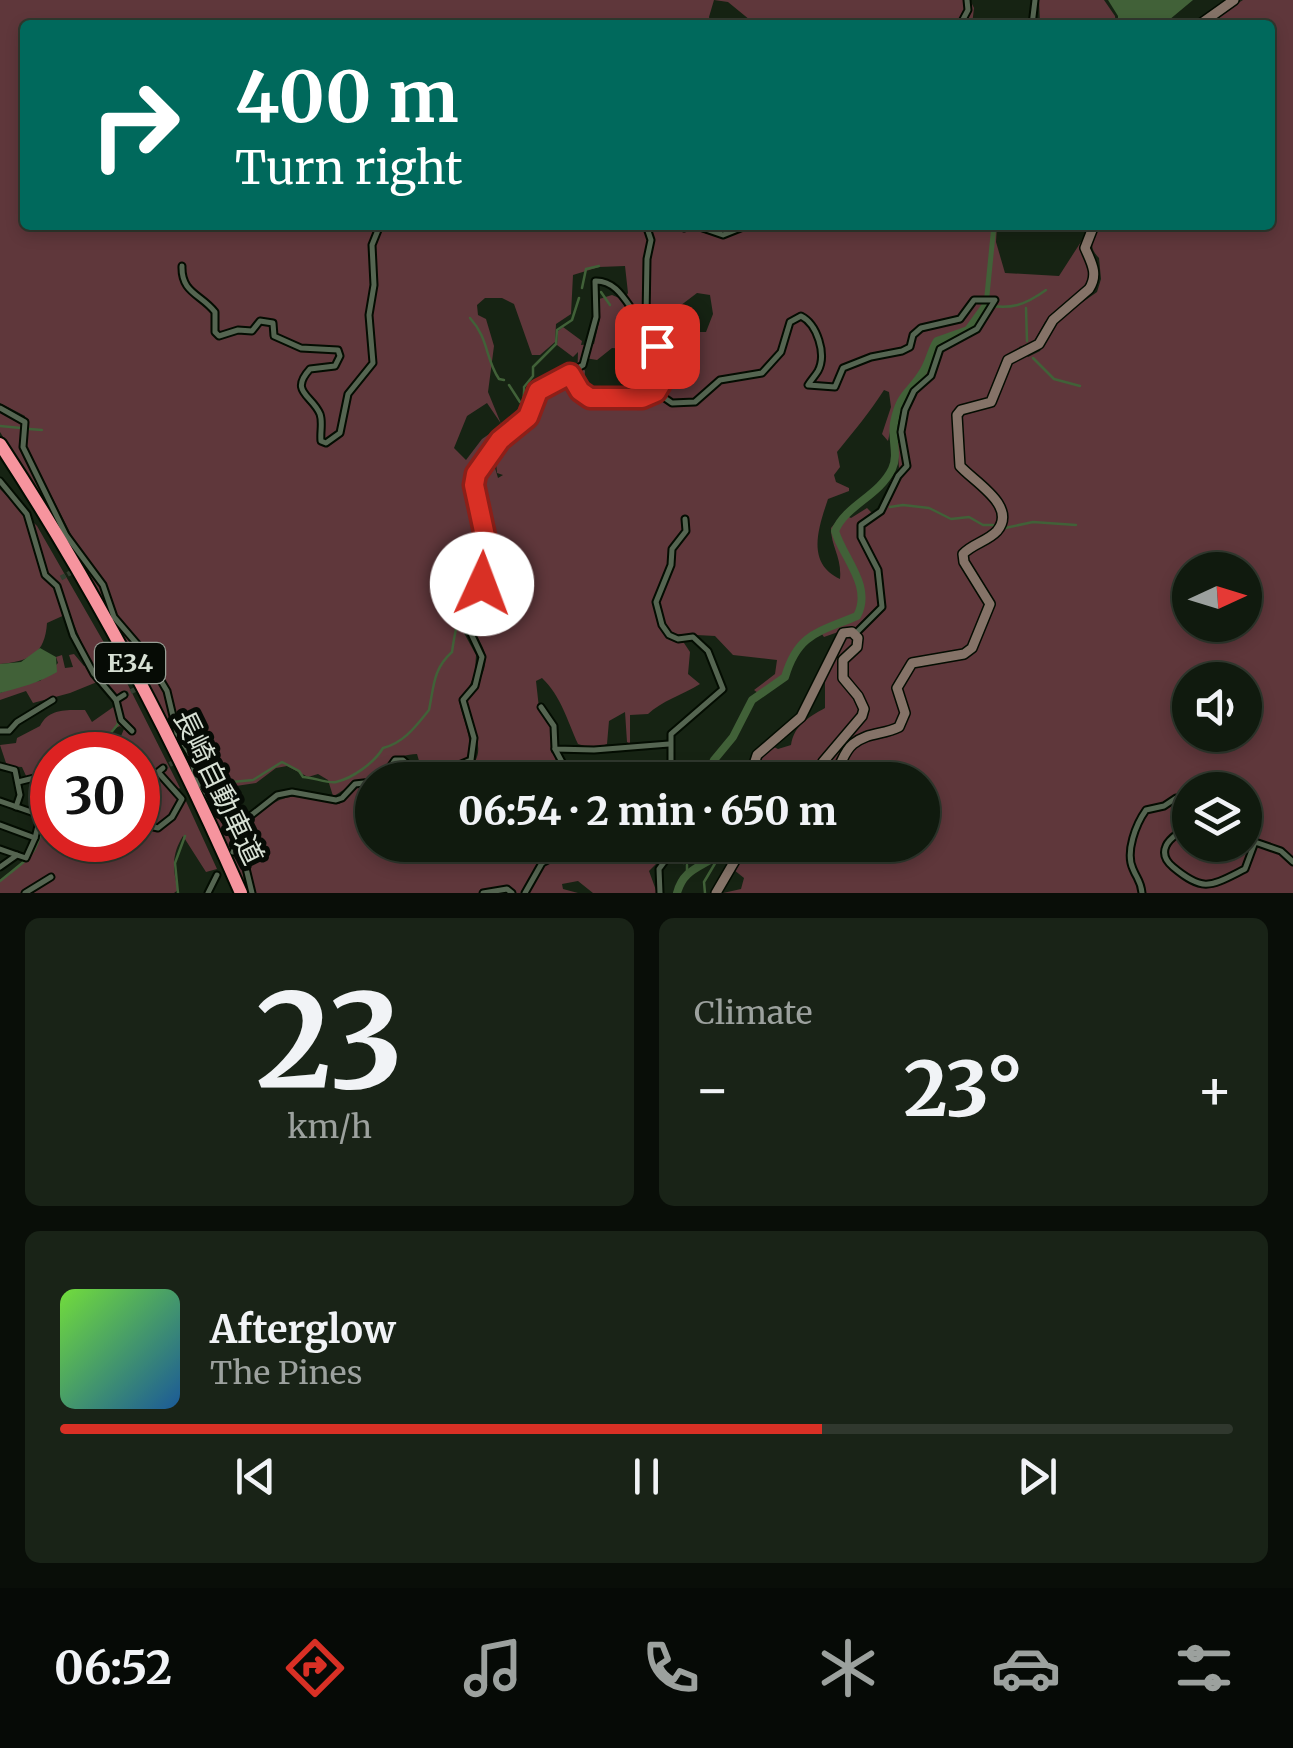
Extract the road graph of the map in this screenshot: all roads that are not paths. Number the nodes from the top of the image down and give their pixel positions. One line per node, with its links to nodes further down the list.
1 (1234, 0): 2 (main road)
2 (1206, 20)
3 (378, 230): 8 (street)
4 (648, 230): 9 (street)
5 (704, 230): 6 (street)
6 (738, 230)
7 (1092, 230): 17 (main road)
8 (182, 266)
9 (646, 317): 10 (street); 11 (street)
10 (570, 374): 11 (street); 26 (street)
11 (656, 392): 17 (street)
12 (0, 408): 42 (street)
13 (0, 444): 55 (highway, 長崎自動車道 / E34)
14 (0, 456): 55 (highway, 長崎自動車道 / E34)
15 (0, 481): 20 (street)
16 (685, 519): 24 (street)
17 (855, 634): 29 (main road)
18 (124, 695): 20 (street)
19 (53, 700): 22 (street)
20 (116, 700): 23 (street)
21 (540, 706): 25 (street)
22 (0, 731)
23 (132, 731)
24 (669, 744): 25 (street); 28 (street)
25 (555, 749): 27 (street)
26 (468, 762)
27 (562, 762)
28 (670, 762)
29 (754, 762)
30 (0, 766): 33 (street)
31 (160, 770): 40 (street)
32 (30, 780): 33 (street)
33 (18, 782): 37 (street)
34 (355, 784): 42 (street)
35 (220, 791): 42 (street)
36 (0, 801): 37 (street)
37 (16, 806): 38 (street)
38 (30, 811)
39 (0, 825): 41 (street)
40 (160, 826)
41 (30, 836)
42 (236, 848): 56 (street)
43 (30, 849): 45 (street)
44 (0, 850): 45 (street)
45 (18, 855): 50 (street)
46 (544, 862): 59 (street)
47 (664, 862): 60 (street)
48 (734, 862): 61 (main road)
49 (1293, 862): 62 (street)
50 (0, 868)
51 (217, 875): 54 (street)
52 (51, 878): 53 (street)
53 (25, 893)
54 (208, 893)
55 (238, 893)
56 (252, 893)
57 (483, 893): 58 (street)
58 (512, 893)
59 (525, 893)
60 (660, 893)
61 (716, 893)
62 (1142, 893)

